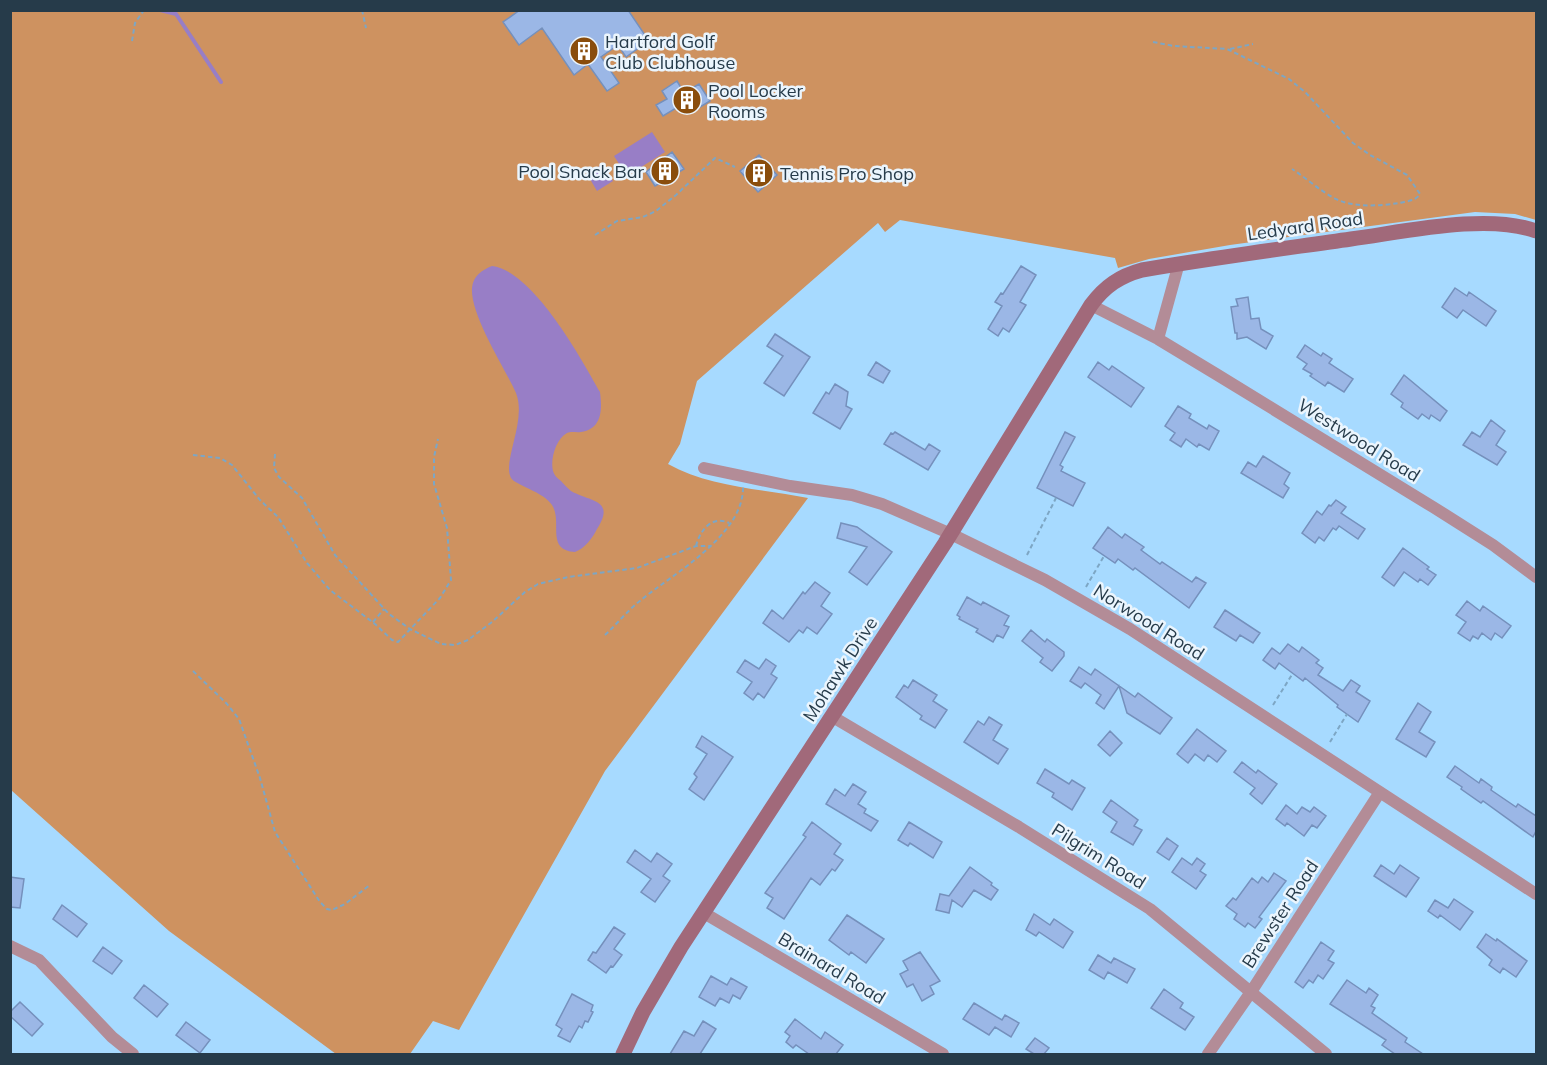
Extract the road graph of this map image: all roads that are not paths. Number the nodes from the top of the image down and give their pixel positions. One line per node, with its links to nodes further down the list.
1 (1536, 231): 2 (street, Ledyard Road)
2 (1179, 263): 3 (street, Ledyard Road); 4 (street)
3 (1091, 305): 4 (street, Westwood Road); 6 (street, Mohawk Drive)
4 (1158, 339): 7 (street, Westwood Road)
5 (704, 468): 6 (street, Norwood Road)
6 (951, 534): 8 (street, Mohawk Drive); 9 (street, Norwood Road)
7 (1536, 577)
8 (833, 717): 11 (street, Mohawk Drive); 13 (street, Pilgrim Road)
9 (1380, 792): 10 (street, Norwood Road); 13 (street, Brewster Road)
10 (1536, 894)
11 (704, 913): 15 (street, Mohawk Drive); 16 (street, Brainard Road)
12 (10, 946): 14 (street)
13 (1251, 992): 17 (street, Brewster Road); 18 (street, Pilgrim Road)
14 (133, 1054)
15 (623, 1054)
16 (943, 1054)
17 (1208, 1054)
18 (1326, 1054)

